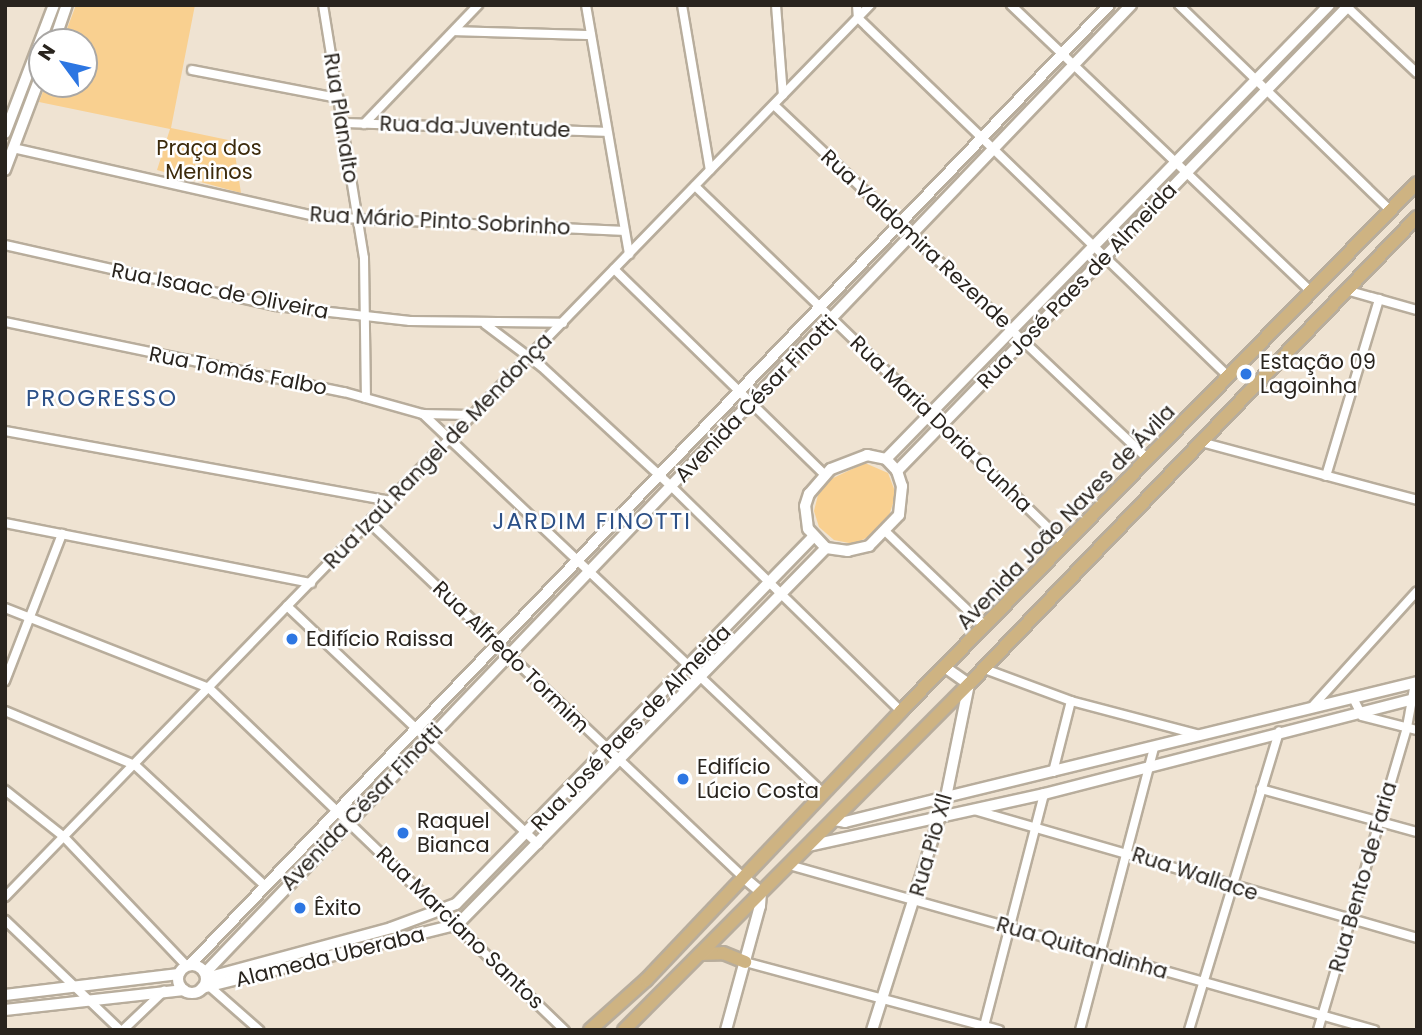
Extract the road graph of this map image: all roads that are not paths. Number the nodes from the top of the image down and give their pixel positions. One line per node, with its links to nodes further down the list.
1 (54, 5): 33 (main road)
2 (67, 5): 17 (main road)
3 (323, 5): 28 (street, Rua Planalto)
4 (478, 5): 18 (street)
5 (586, 5): 19 (street)
6 (682, 5): 39 (street)
7 (776, 5): 26 (street)
8 (857, 5): 16 (street)
9 (870, 5): 16 (street, Rua Izaú Rangel de Mendonça)
10 (1011, 5): 20 (street)
11 (1109, 5): 20 (main road, Avenida César Finotti)
12 (1131, 5): 21 (main road, Avenida César Finotti)
13 (1179, 5): 24 (street)
14 (1329, 5): 24 (street, Rua José Paes de Almeida)
15 (1347, 6): 23 (street); 25 (street, Rua José Paes de Almeida)
16 (858, 18): 26 (street, Rua Izaú Rangel de Mendonça); 34 (street)
17 (59, 28)
18 (455, 31): 19 (street); 31 (street)
19 (591, 35): 32 (street)
20 (1062, 56): 21 (street); 34 (main road, Avenida César Finotti)
21 (1074, 68): 36 (main road, Avenida César Finotti); 37 (street)
22 (192, 70): 28 (street)
23 (1417, 73)
24 (1256, 80): 25 (street); 37 (street, Rua José Paes de Almeida)
25 (1266, 90): 40 (street, Rua José Paes de Almeida); 43 (street)
26 (783, 95): 29 (street, Rua Izaú Rangel de Mendonça)
27 (32, 98): 35 (main road)
28 (338, 98): 30 (street, Rua Planalto)
29 (774, 105): 39 (street, Rua Izaú Rangel de Mendonça); 46 (street, Rua Valdomira Rezende)
30 (342, 123): 31 (street, Rua da Juventude); 45 (street, Rua Planalto)
31 (364, 124): 32 (street, Rua da Juventude)
32 (607, 132): 47 (street)
33 (5, 133)
34 (980, 138): 36 (street); 46 (main road, Avenida César Finotti)
35 (13, 148): 38 (main road); 45 (street, Rua Mário Pinto Sobrinho)
36 (993, 150): 48 (main road, Avenida César Finotti); 50 (street)
37 (1176, 164): 40 (street); 50 (street, Rua José Paes de Almeida)
38 (5, 170)
39 (710, 170): 42 (street, Rua Izaú Rangel de Mendonça)
40 (1185, 174): 52 (street, Rua José Paes de Almeida); 55 (street)
41 (1417, 183): 43 (main road, Avenida João Naves de Ávila)
42 (695, 186): 51 (street, Rua Izaú Rangel de Mendonça); 57 (street, Rua Maria Doria Cunha)
43 (1390, 210): 55 (main road, Avenida João Naves de Ávila)
44 (1417, 217): 54 (main road, Avenida João Naves de Ávila)
45 (359, 221): 47 (street, Rua Mário Pinto Sobrinho); 59 (street, Rua Planalto)
46 (900, 222): 48 (street, Rua Valdomira Rezende); 57 (main road, Avenida César Finotti)
47 (622, 231): 51 (street)
48 (914, 235): 60 (main road, Avenida César Finotti); 64 (street, Rua Valdomira Rezende)
49 (5, 244): 59 (street, Rua Isaac de Oliveira)
50 (1094, 248): 52 (street); 64 (street, Rua José Paes de Almeida)
51 (629, 254): 53 (street, Rua Izaú Rangel de Mendonça)
52 (1104, 257): 65 (street, Rua José Paes de Almeida); 67 (street)
53 (614, 269): 62 (street, Rua Izaú Rangel de Mendonça); 68 (street)
54 (1346, 290): 56 (street); 77 (main road, Avenida João Naves de Ávila)
55 (1311, 292): 67 (main road, Avenida João Naves de Ávila)
56 (1378, 299): 58 (street); 83 (street)
57 (821, 307): 60 (street, Rua Maria Doria Cunha); 68 (main road, Avenida César Finotti)
58 (1417, 310)
59 (364, 318): 63 (street, Rua Isaac de Oliveira); 69 (street, Rua Planalto)
60 (834, 320): 70 (main road, Avenida César Finotti); 73 (street, Rua Maria Doria Cunha)
61 (5, 322): 69 (street, Rua Tomás Falbo)
62 (563, 323): 63 (street, Rua Isaac de Oliveira); 66 (street, Rua Izaú Rangel de Mendonça)
63 (485, 324): 66 (street)
64 (1014, 331): 65 (street, Rua Valdomira Rezende); 73 (street, Rua José Paes de Almeida)
65 (1024, 341): 74 (street, Rua José Paes de Almeida); 79 (street, Rua Valdomira Rezende)
66 (528, 358): 72 (street, Rua Izaú Rangel de Mendonça); 82 (street)
67 (1229, 377): 79 (main road, Avenida João Naves de Ávila)
68 (739, 390): 70 (street); 82 (main road, Avenida César Finotti)
69 (366, 398): 71 (street, Rua Tomás Falbo)
70 (752, 403): 81 (street); 84 (main road, Avenida César Finotti)
71 (423, 414): 72 (street, Rua Tomás Falbo); 76 (street)
72 (470, 415): 76 (street, Rua Izaú Rangel de Mendonça)
73 (932, 415): 74 (street, Rua Maria Doria Cunha); 78 (street, Rua José Paes de Almeida)
74 (943, 425): 80 (street, Rua José Paes de Almeida); 92 (street, Rua Maria Doria Cunha)
75 (5, 431): 86 (street)
76 (447, 439): 86 (street, Rua Izaú Rangel de Mendonça); 94 (street)
77 (1201, 442): 83 (street); 108 (main road, Avenida João Naves de Ávila)
78 (886, 459): 80 (street); 81 (street)
79 (1149, 460): 92 (main road, Avenida João Naves de Ávila)
80 (897, 471): 89 (street)
81 (825, 475): 91 (street)
82 (659, 476): 84 (street); 94 (main road, Avenida César Finotti)
83 (1326, 476): 85 (street)
84 (672, 487): 95 (main road, Avenida César Finotti); 97 (street)
85 (1417, 500)
86 (391, 501): 88 (street, Rua Izaú Rangel de Mendonça)
87 (5, 523): 90 (street)
88 (370, 523): 96 (street, Rua Izaú Rangel de Mendonça); 104 (street, Rua Alfredo Tormim)
89 (886, 532): 93 (street); 103 (street)
90 (62, 534): 96 (street); 102 (street)
91 (813, 537): 93 (street); 97 (street, Rua José Paes de Almeida)
92 (1066, 545): 103 (main road, Avenida João Naves de Ávila)
93 (826, 548): 99 (street, Rua José Paes de Almeida)
94 (577, 560): 95 (street); 104 (main road, Avenida César Finotti)
95 (590, 572): 105 (main road, Avenida César Finotti); 106 (street)
96 (311, 583): 100 (street, Rua Izaú Rangel de Mendonça)
97 (770, 584): 99 (street); 106 (street, Rua José Paes de Almeida)
98 (1417, 590): 117 (street)
99 (780, 594): 109 (street, Rua José Paes de Almeida); 119 (street)
100 (287, 606): 113 (street, Rua Izaú Rangel de Mendonça); 121 (street)
101 (5, 608): 102 (street, Rua Marciano Santos)
102 (29, 618): 110 (street); 113 (street, Rua Marciano Santos)
103 (985, 627): 107 (main road, Avenida João Naves de Ávila)
104 (498, 643): 105 (street, Rua Alfredo Tormim); 121 (main road, Avenida César Finotti)
105 (511, 656): 126 (main road, Avenida César Finotti); 128 (street, Rua Alfredo Tormim)
106 (691, 667): 109 (street); 128 (street, Rua José Paes de Almeida)
107 (946, 668): 112 (main road); 119 (main road, Avenida João Naves de Ávila)
108 (982, 668): 112 (main road, Avenida João Naves de Ávila); 116 (street)
109 (701, 676): 129 (street, Rua José Paes de Almeida); 135 (street)
110 (5, 681)
111 (1416, 682): 114 (main road); 115 (street, Rua Bento de Faria)
112 (969, 684): 137 (main road, Rua Pio Xll); 142 (main road, Avenida João Naves de Ávila)
113 (209, 688): 130 (street, Rua Izaú Rangel de Mendonça); 138 (street, Rua Marciano Santos)
114 (1353, 698): 117 (main road); 120 (street)
115 (1415, 699): 120 (main road); 122 (street, Rua Bento de Faria)
116 (1071, 701): 125 (street); 132 (street)
117 (1310, 709): 125 (main road)
118 (5, 711): 130 (street)
119 (901, 711): 135 (main road, Avenida João Naves de Ávila)
120 (1357, 713): 122 (street); 124 (main road)
121 (417, 726): 126 (street); 138 (main road, Avenida César Finotti)
122 (1407, 727): 123 (street); 143 (street, Rua Bento de Faria)
123 (1417, 730)
124 (1279, 731): 131 (main road); 133 (street)
125 (1205, 736): 127 (main road)
126 (429, 737): 141 (main road, Avenida César Finotti); 146 (street)
127 (1154, 747): 131 (street); 132 (main road)
128 (608, 750): 129 (street, Rua Alfredo Tormim); 146 (street, Rua José Paes de Almeida)
129 (618, 763): 148 (street, Rua José Paes de Almeida); 152 (street, Rua Alfredo Tormim)
130 (135, 765): 147 (street, Rua Izaú Rangel de Mendonça); 153 (street)
131 (1149, 767): 136 (main road); 150 (street)
132 (1053, 772): 137 (main road)
133 (1261, 789): 143 (street); 154 (street)
134 (5, 790): 147 (street)
135 (822, 793): 152 (main road, Avenida João Naves de Ávila)
136 (1044, 794): 139 (main road); 144 (street)
137 (946, 797): 140 (street, Rua Pio Xll); 142 (street)
138 (336, 808): 141 (street, Rua Marciano Santos); 153 (main road, Avenida César Finotti)
139 (974, 810): 140 (main road); 144 (street, Rua Wallace)
140 (942, 814): 149 (main road); 157 (street, Rua Pio Xll)
141 (349, 820): 158 (street, Rua Marciano Santos); 168 (main road, Avenida César Finotti)
142 (834, 820): 149 (main road, Avenida João Naves de Ávila)
143 (1378, 823): 145 (street); 160 (street, Rua Bento de Faria)
144 (1034, 828): 150 (street, Rua Wallace); 162 (street)
145 (1417, 832)
146 (528, 833): 148 (street); 158 (street, Rua José Paes de Almeida)
147 (64, 837): 156 (street, Rua Izaú Rangel de Mendonça); 167 (street)
148 (538, 844): 161 (street, Rua José Paes de Almeida)
149 (808, 846): 151 (main road, Avenida João Naves de Ávila)
150 (1129, 853): 154 (street, Rua Wallace); 165 (street)
151 (789, 865): 155 (main road, Avenida João Naves de Ávila); 157 (street, Rua Quitandinha)
152 (743, 877): 155 (street); 182 (main road, Avenida João Naves de Ávila)
153 (263, 884): 167 (main road, Avenida César Finotti)
154 (1232, 887): 160 (street, Rua Wallace); 169 (street)
155 (761, 892): 164 (main road, Avenida João Naves de Ávila); 166 (street)
156 (5, 897)
157 (915, 901): 162 (street, Rua Quitandinha); 174 (street, Rua Pio Xll)
158 (442, 910): 161 (street, Rua Marciano Santos); 168 (street, Alameda Uberaba)
159 (5, 920): 170 (street)
160 (1350, 921): 163 (street, Rua Wallace); 177 (street, Rua Bento de Faria)
161 (458, 924): 168 (street, Alameda Uberaba); 181 (street, Rua Marciano Santos)
162 (1008, 927): 165 (street, Rua Quitandinha); 178 (street)
163 (1417, 938)
164 (700, 954): 166 (main road); 183 (main road, Avenida João Naves de Ávila)
165 (1102, 954): 169 (street, Rua Quitandinha); 187 (street)
166 (745, 962): 174 (street); 184 (street)
167 (186, 968): 168 (main road, Alameda Uberaba); 170 (main road); 171 (main road)
168 (205, 981): 171 (main road, Alameda Uberaba); 180 (street)
169 (1203, 983): 177 (street, Rua Quitandinha); 188 (street)
170 (73, 986): 173 (main road); 175 (street)
171 (184, 990): 172 (main road, Alameda Uberaba)
172 (164, 991): 175 (main road, Alameda Uberaba); 179 (street)
173 (5, 995)
174 (882, 998): 178 (street); 185 (street, Rua Pio Xll)
175 (87, 999): 176 (main road, Alameda Uberaba); 179 (street)
176 (5, 1010)
177 (1322, 1016): 189 (street, Rua Bento de Faria); 190 (street, Rua Quitandinha)
178 (984, 1028): 186 (street)
179 (121, 1030)
180 (259, 1030)
181 (565, 1030)
182 (590, 1030)
183 (624, 1030)
184 (726, 1030)
185 (872, 1030)
186 (999, 1030)
187 (1080, 1030)
188 (1189, 1030)
189 (1318, 1030)
190 (1374, 1030)

